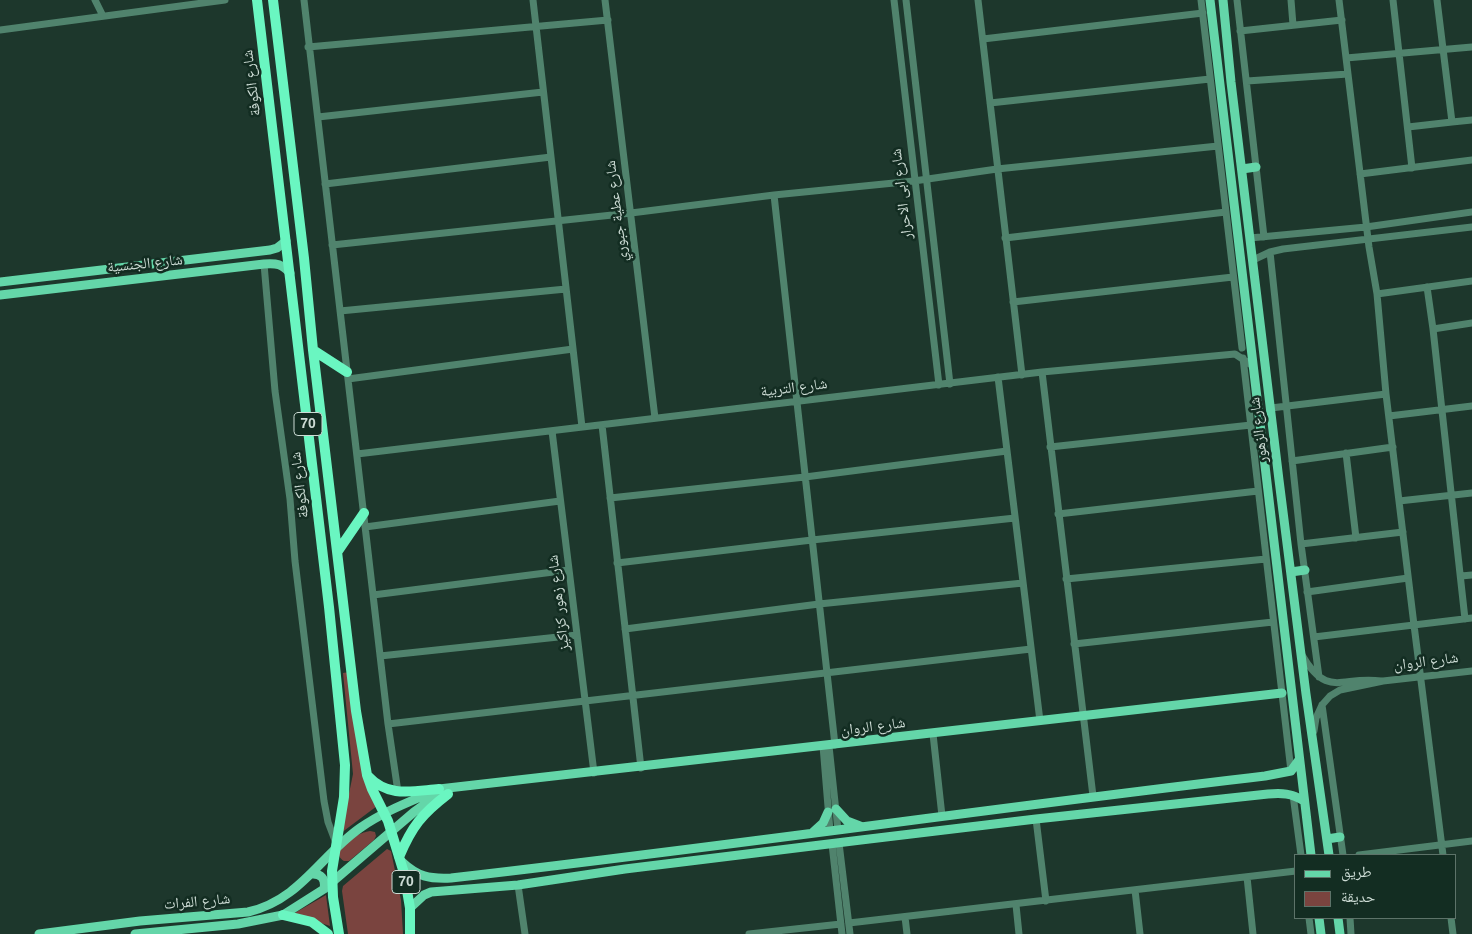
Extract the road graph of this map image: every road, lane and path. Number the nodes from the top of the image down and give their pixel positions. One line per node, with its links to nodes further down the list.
1 (95, 0): 22 (street)
2 (167, 0): 20 (street)
3 (225, 0): 20 (street)
4 (257, 0): 73 (highway, شارع الكوفة / 70)
5 (273, 0): 68 (highway, شارع الكوفة / 70)
6 (304, 0): 30 (street)
7 (533, 0): 26 (street)
8 (605, 0): 23 (street, شارع عطية جبوري)
9 (894, 0): 58 (street, شارع ابی الاحرار)
10 (906, 0): 57 (street, شارع ابی الاحرار)
11 (978, 0): 29 (street)
12 (1201, 0): 21 (street)
13 (1210, 0): 33 (main road, شارع الزهور)
14 (1223, 0): 31 (main road, شارع الزهور)
15 (1237, 0): 28 (street)
16 (1291, 0): 25 (street)
17 (1339, 0): 24 (street)
18 (1393, 0): 35 (street)
19 (1437, 0): 34 (street)
20 (171, 8): 22 (street)
21 (1203, 13): 29 (street); 40 (street)
22 (103, 16): 27 (street)
23 (608, 20): 26 (street); 63 (street, شارع عطية جبوري)
24 (1342, 20): 25 (street); 36 (street)
25 (1294, 25): 28 (street)
26 (536, 27): 30 (street); 42 (street)
27 (1, 28)
28 (1240, 31): 41 (street)
29 (983, 39): 43 (street)
30 (308, 47): 44 (street)
31 (1228, 47): 33 (main road); 37 (main road, شارع الزهور)
32 (1472, 47): 34 (street)
33 (1216, 49): 38 (main road, شارع الزهور)
34 (1444, 49): 35 (street); 46 (street)
35 (1400, 53): 36 (street); 47 (street)
36 (1346, 58): 39 (street)
37 (1230, 72): 38 (main road); 54 (main road, شارع الزهور)
38 (1219, 74): 55 (main road, شارع الزهور)
39 (1348, 74): 41 (street); 56 (street)
40 (1210, 79): 43 (street); 48 (street)
41 (1247, 82): 51 (street)
42 (543, 92): 44 (street); 49 (street)
43 (990, 103): 52 (street)
44 (318, 117): 59 (street)
45 (1472, 120): 46 (street)
46 (1452, 122): 47 (street)
47 (1408, 127): 53 (street)
48 (1218, 146): 52 (street); 55 (street)
49 (551, 157): 59 (street); 64 (street)
50 (1472, 160): 53 (street)
51 (1256, 167): 54 (main road); 69 (street)
52 (998, 168): 57 (street); 70 (street)
53 (1412, 168): 56 (street)
54 (1242, 169): 71 (main road, شارع الزهور)
55 (1226, 170): 61 (street); 94 (main road, شارع الزهور)
56 (1360, 174): 66 (street)
57 (927, 179): 58 (street); 105 (street, شارع ابی الاحرار)
58 (914, 181): 60 (street); 106 (street, شارع ابی الاحرار)
59 (325, 184): 75 (street)
60 (774, 195): 63 (street); 108 (street)
61 (1226, 212): 70 (street); 83 (street)
62 (1472, 212): 65 (street)
63 (631, 213): 64 (street); 114 (street, شارع عطية جبوري)
64 (558, 220): 75 (street); 87 (street)
65 (1380, 225): 66 (street); 72 (street)
66 (1366, 227): 69 (street); 74 (street)
67 (1472, 227): 72 (street)
68 (301, 232): 73 (highway); 97 (highway, شارع الكوفة / 70)
69 (1264, 237): 71 (street)
70 (1005, 238): 90 (street)
71 (1250, 238): 79 (main road, شارع الزهور)
72 (1382, 238): 74 (street)
73 (286, 239): 76 (main road, شارع الجنسية); 81 (highway, شارع الكوفة / 70)
74 (1368, 240): 77 (street); 88 (street)
75 (332, 245): 91 (street)
76 (263, 251): 78 (main road, شارع الجنسية); 80 (main road)
77 (1270, 252): 79 (street); 109 (street)
78 (178, 260): 82 (main road); 85 (main road, شارع الجنسية)
79 (1253, 260): 111 (main road, شارع الزهور)
80 (264, 264): 81 (main road, شارع الجنسية); 82 (main road, شارع الجنسية); 211 (street)
81 (290, 273): 211 (highway, شارع الكوفة / 70)
82 (180, 274): 89 (main road, شارع الجنسية)
83 (1233, 277): 90 (street); 95 (street)
84 (1472, 280): 86 (street)
85 (0, 282)
86 (1427, 287): 88 (street); 93 (street)
87 (566, 289): 91 (street); 96 (street)
88 (1377, 294): 107 (street)
89 (0, 295)
90 (1013, 302): 102 (street)
91 (340, 311): 103 (street)
92 (1472, 324): 93 (street)
93 (1433, 329): 112 (street)
94 (1249, 333): 95 (street); 100 (main road, شارع الزهور)
95 (1242, 348): 98 (street)
96 (573, 349): 103 (street); 117 (street)
97 (314, 350): 103 (highway); 144 (highway, شارع الكوفة / 70)
98 (1235, 354): 99 (street); 101 (street, شارع التربية)
99 (1243, 358): 100 (street); 116 (street)
100 (1253, 366): 126 (main road, شارع الزهور)
101 (1042, 372): 102 (street, شارع التربية); 119 (street)
102 (1022, 374): 104 (street, شارع التربية)
103 (348, 376): 123 (street)
104 (998, 377): 105 (street, شارع التربية); 121 (street)
105 (950, 384): 106 (street, شارع التربية)
106 (939, 385): 108 (street, شارع التربية)
107 (1386, 394): 109 (street); 113 (street)
108 (797, 401): 114 (street, شارع التربية); 127 (street)
109 (1286, 406): 111 (street); 125 (street)
110 (1472, 406): 112 (street)
111 (1271, 408): 124 (main road, شارع الزهور)
112 (1442, 410): 113 (street); 132 (street)
113 (1389, 416): 120 (street)
114 (655, 418): 115 (street, شارع التربية)
115 (602, 425): 117 (street, شارع التربية); 133 (street)
116 (1250, 426): 119 (street); 130 (street)
117 (582, 427): 118 (street, شارع التربية)
118 (552, 431): 123 (street, شارع التربية); 135 (street, شارع زهور كزاكيز)
119 (1050, 447): 137 (street)
120 (1393, 447): 122 (street); 134 (street)
121 (1007, 451): 127 (street); 138 (street)
122 (1346, 453): 125 (street); 141 (street)
123 (357, 454): 136 (street)
124 (1277, 459): 126 (main road); 128 (main road, شارع الزهور)
125 (1292, 461): 143 (street)
126 (1264, 462): 129 (main road, شارع الزهور)
127 (805, 477): 133 (street); 142 (street)
128 (1279, 480): 129 (main road); 149 (main road, شارع الزهور)
129 (1267, 482): 166 (main road, شارع الزهور)
130 (1258, 491): 137 (street); 145 (street)
131 (1472, 494): 132 (street)
132 (1452, 495): 134 (street); 151 (street)
133 (610, 498): 146 (street)
134 (1399, 500): 140 (street)
135 (560, 501): 139 (street); 147 (street, شارع زهور كزاكيز)
136 (364, 513): 139 (street); 144 (highway)
137 (1058, 514): 153 (street)
138 (1015, 518): 142 (street); 154 (street)
139 (365, 527): 156 (street)
140 (1403, 532): 141 (street); 152 (street)
141 (1356, 538): 143 (street)
142 (812, 540): 146 (street); 157 (street)
143 (1301, 544): 148 (street)
144 (338, 551): 188 (highway, شارع الكوفة / 70)
145 (1266, 558): 153 (street); 159 (street)
146 (618, 563): 161 (street)
147 (569, 570): 156 (street); 162 (street, شارع زهور كزاكيز)
148 (1304, 570): 149 (main road); 155 (street)
149 (1291, 572): 167 (main road, شارع الزهور)
150 (1472, 575): 151 (street)
151 (1461, 576): 158 (street)
152 (1408, 578): 155 (street); 160 (street)
153 (1066, 579): 164 (street)
154 (1023, 583): 157 (street); 165 (street)
155 (1307, 592): 163 (street)
156 (373, 595): 168 (street)
157 (819, 604): 161 (street); 170 (street)
158 (1469, 619): 160 (street)
159 (1273, 622): 164 (street); 166 (street)
160 (1414, 625): 163 (street); 172 (street)
161 (625, 629): 175 (street)
162 (577, 635): 168 (street); 176 (street, شارع زهور كزاكيز)
163 (1314, 637): 171 (street)
164 (1074, 644): 178 (street)
165 (1031, 649): 170 (street); 179 (street)
166 (1281, 649): 174 (street); 184 (main road, شارع الزهور)
167 (1301, 654): 171 (street); 182 (main road, شارع الزهور)
168 (380, 656): 180 (street)
169 (1472, 671): 172 (street, شارع الروان)
170 (827, 673): 175 (street); 183 (street)
171 (1319, 677): 173 (street, شارع الروان)
172 (1420, 677): 173 (street, شارع الروان); 210 (street)
173 (1384, 681): 177 (street, شارع الروان)
174 (1282, 693): 178 (main road, شارع الروان); 186 (street)
175 (632, 696): 176 (street); 185 (street)
176 (584, 700): 180 (street); 187 (street, شارع زهور كزاكيز)
177 (1322, 705): 182 (street); 206 (street)
178 (1082, 716): 179 (main road, شارع الروان); 193 (street)
179 (1040, 721): 181 (main road, شارع الروان)
180 (388, 724): 190 (street)
181 (933, 734): 183 (main road, شارع الروان); 198 (street)
182 (1313, 736): 207 (main road, شارع الزهور)
183 (829, 746): 185 (main road, شارع الروان); 196 (street)
184 (1299, 760): 186 (main road); 195 (main road, شارع الزهور)
185 (640, 768): 187 (main road, شارع الروان)
186 (1291, 771): 189 (main road)
187 (594, 773): 191 (main road, شارع الروان)
188 (367, 775): 190 (highway); 197 (highway, شارع الكوفة / 70)
189 (1238, 780): 193 (main road); 194 (main road)
190 (398, 792): 191 (highway)
191 (444, 792): 197 (main road, شارع الروان); 203 (main road, شارع الروان); 219 (highway)
192 (1293, 795): 194 (main road); 195 (main road); 212 (street)
193 (1093, 796): 198 (main road)
194 (1241, 797): 199 (main road)
195 (1304, 801): 213 (main road, شارع الزهور)
196 (832, 810): 201 (main road); 202 (street); 204 (main road)
197 (384, 812): 203 (highway, شارع الكوفة / 70); 211 (main road, شارع الروان)
198 (942, 816): 200 (main road)
199 (1036, 819): 205 (main road); 228 (street)
200 (897, 822): 201 (main road); 205 (main road)
201 (863, 826): 202 (main road)
202 (834, 830): 204 (main road)
203 (391, 831): 219 (highway, 70); 224 (main road, شارع الروان)
204 (809, 834): 218 (main road)
205 (898, 835): 209 (main road)
206 (1340, 837): 207 (main road); 215 (street)
207 (1327, 839): 214 (main road, شارع الزهور)
208 (1472, 841): 210 (street)
209 (835, 844): 220 (main road); 238 (street); 239 (street)
210 (1442, 844): 216 (street); 217 (street)
211 (336, 845): 222 (main road, شارع الفرات); 224 (highway, 70)
212 (1301, 854)
213 (1311, 854)
214 (1330, 854)
215 (1343, 854)
216 (1367, 854)
217 (1444, 854)
218 (624, 858): 219 (main road); 220 (main road)
219 (400, 859): 230 (highway, 70)
220 (625, 869): 225 (main road)
221 (1294, 871): 223 (street)
222 (311, 874): 226 (main road); 241 (main road, شارع الفرات)
223 (1247, 878): 227 (street); 253 (street)
224 (333, 881): 226 (main road, شارع الفرات); 244 (highway, 70)
225 (518, 885): 230 (main road); 246 (street)
226 (324, 889): 231 (main road, شارع الفرات)
227 (1135, 890): 228 (street); 252 (street)
228 (1046, 901): 229 (street)
229 (1016, 905): 232 (street); 251 (street)
230 (410, 908): 245 (highway, 70)
231 (283, 915): 242 (main road, شارع الفرات); 243 (highway)
232 (905, 917): 238 (street); 250 (street)
233 (1309, 919): 254 (street)
234 (1319, 919): 255 (main road)
235 (1338, 919): 240 (main road)
236 (1350, 919): 256 (street)
237 (1451, 919): 257 (street)
238 (849, 923): 249 (street)
239 (841, 924): 247 (street); 248 (street)
240 (1340, 933)
241 (44, 934)
242 (136, 934)
243 (328, 934)
244 (339, 934)
245 (410, 934)
246 (525, 934)
247 (749, 934)
248 (842, 934)
249 (850, 934)
250 (907, 934)
251 (1019, 934)
252 (1140, 934)
253 (1253, 934)
254 (1311, 934)
255 (1322, 934)
256 (1352, 934)
257 (1453, 934)

